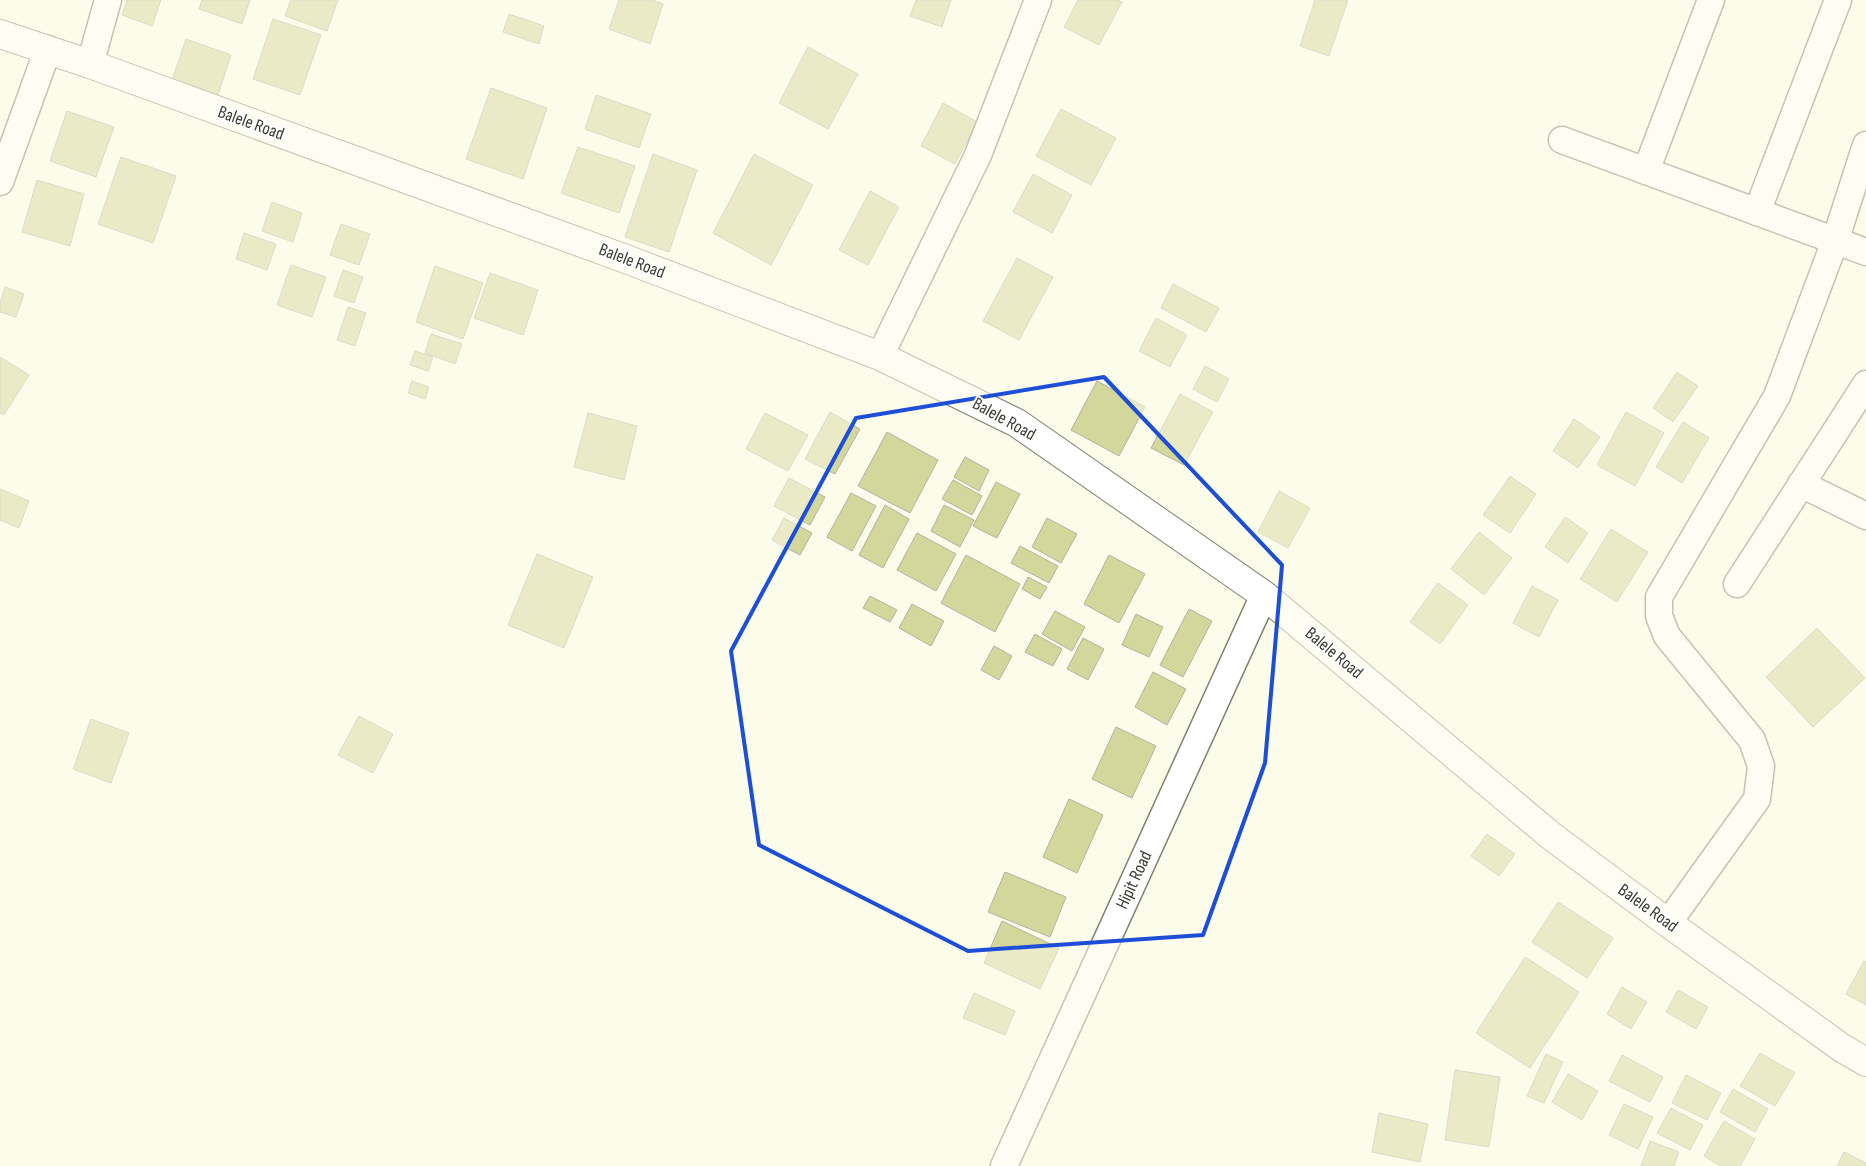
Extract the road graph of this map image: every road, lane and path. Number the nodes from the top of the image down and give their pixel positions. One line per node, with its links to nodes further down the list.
1 (108, 0): 7 (street)
2 (1038, 0): 15 (street)
3 (1711, 0): 10 (street)
4 (1838, 0): 12 (street)
5 (0, 34): 6 (street, Balele Road)
6 (48, 49): 7 (street, Balele Road); 11 (street)
7 (90, 64): 15 (street, Balele Road)
8 (1562, 140): 10 (street)
9 (1866, 145): 13 (street)
10 (1646, 171): 12 (street)
11 (0, 182)
12 (1757, 212): 13 (street)
13 (1835, 241): 14 (street); 21 (street)
14 (1866, 252)
15 (880, 356): 20 (street, Balele Road)
16 (1866, 384): 17 (street)
17 (1801, 484): 18 (street); 19 (street)
18 (1866, 516)
19 (1737, 584)
20 (1264, 595): 21 (street, Balele Road); 23 (street, Hipit Road)
21 (1668, 923): 22 (street, Balele Road)
22 (1866, 1062)
23 (1004, 1166)

